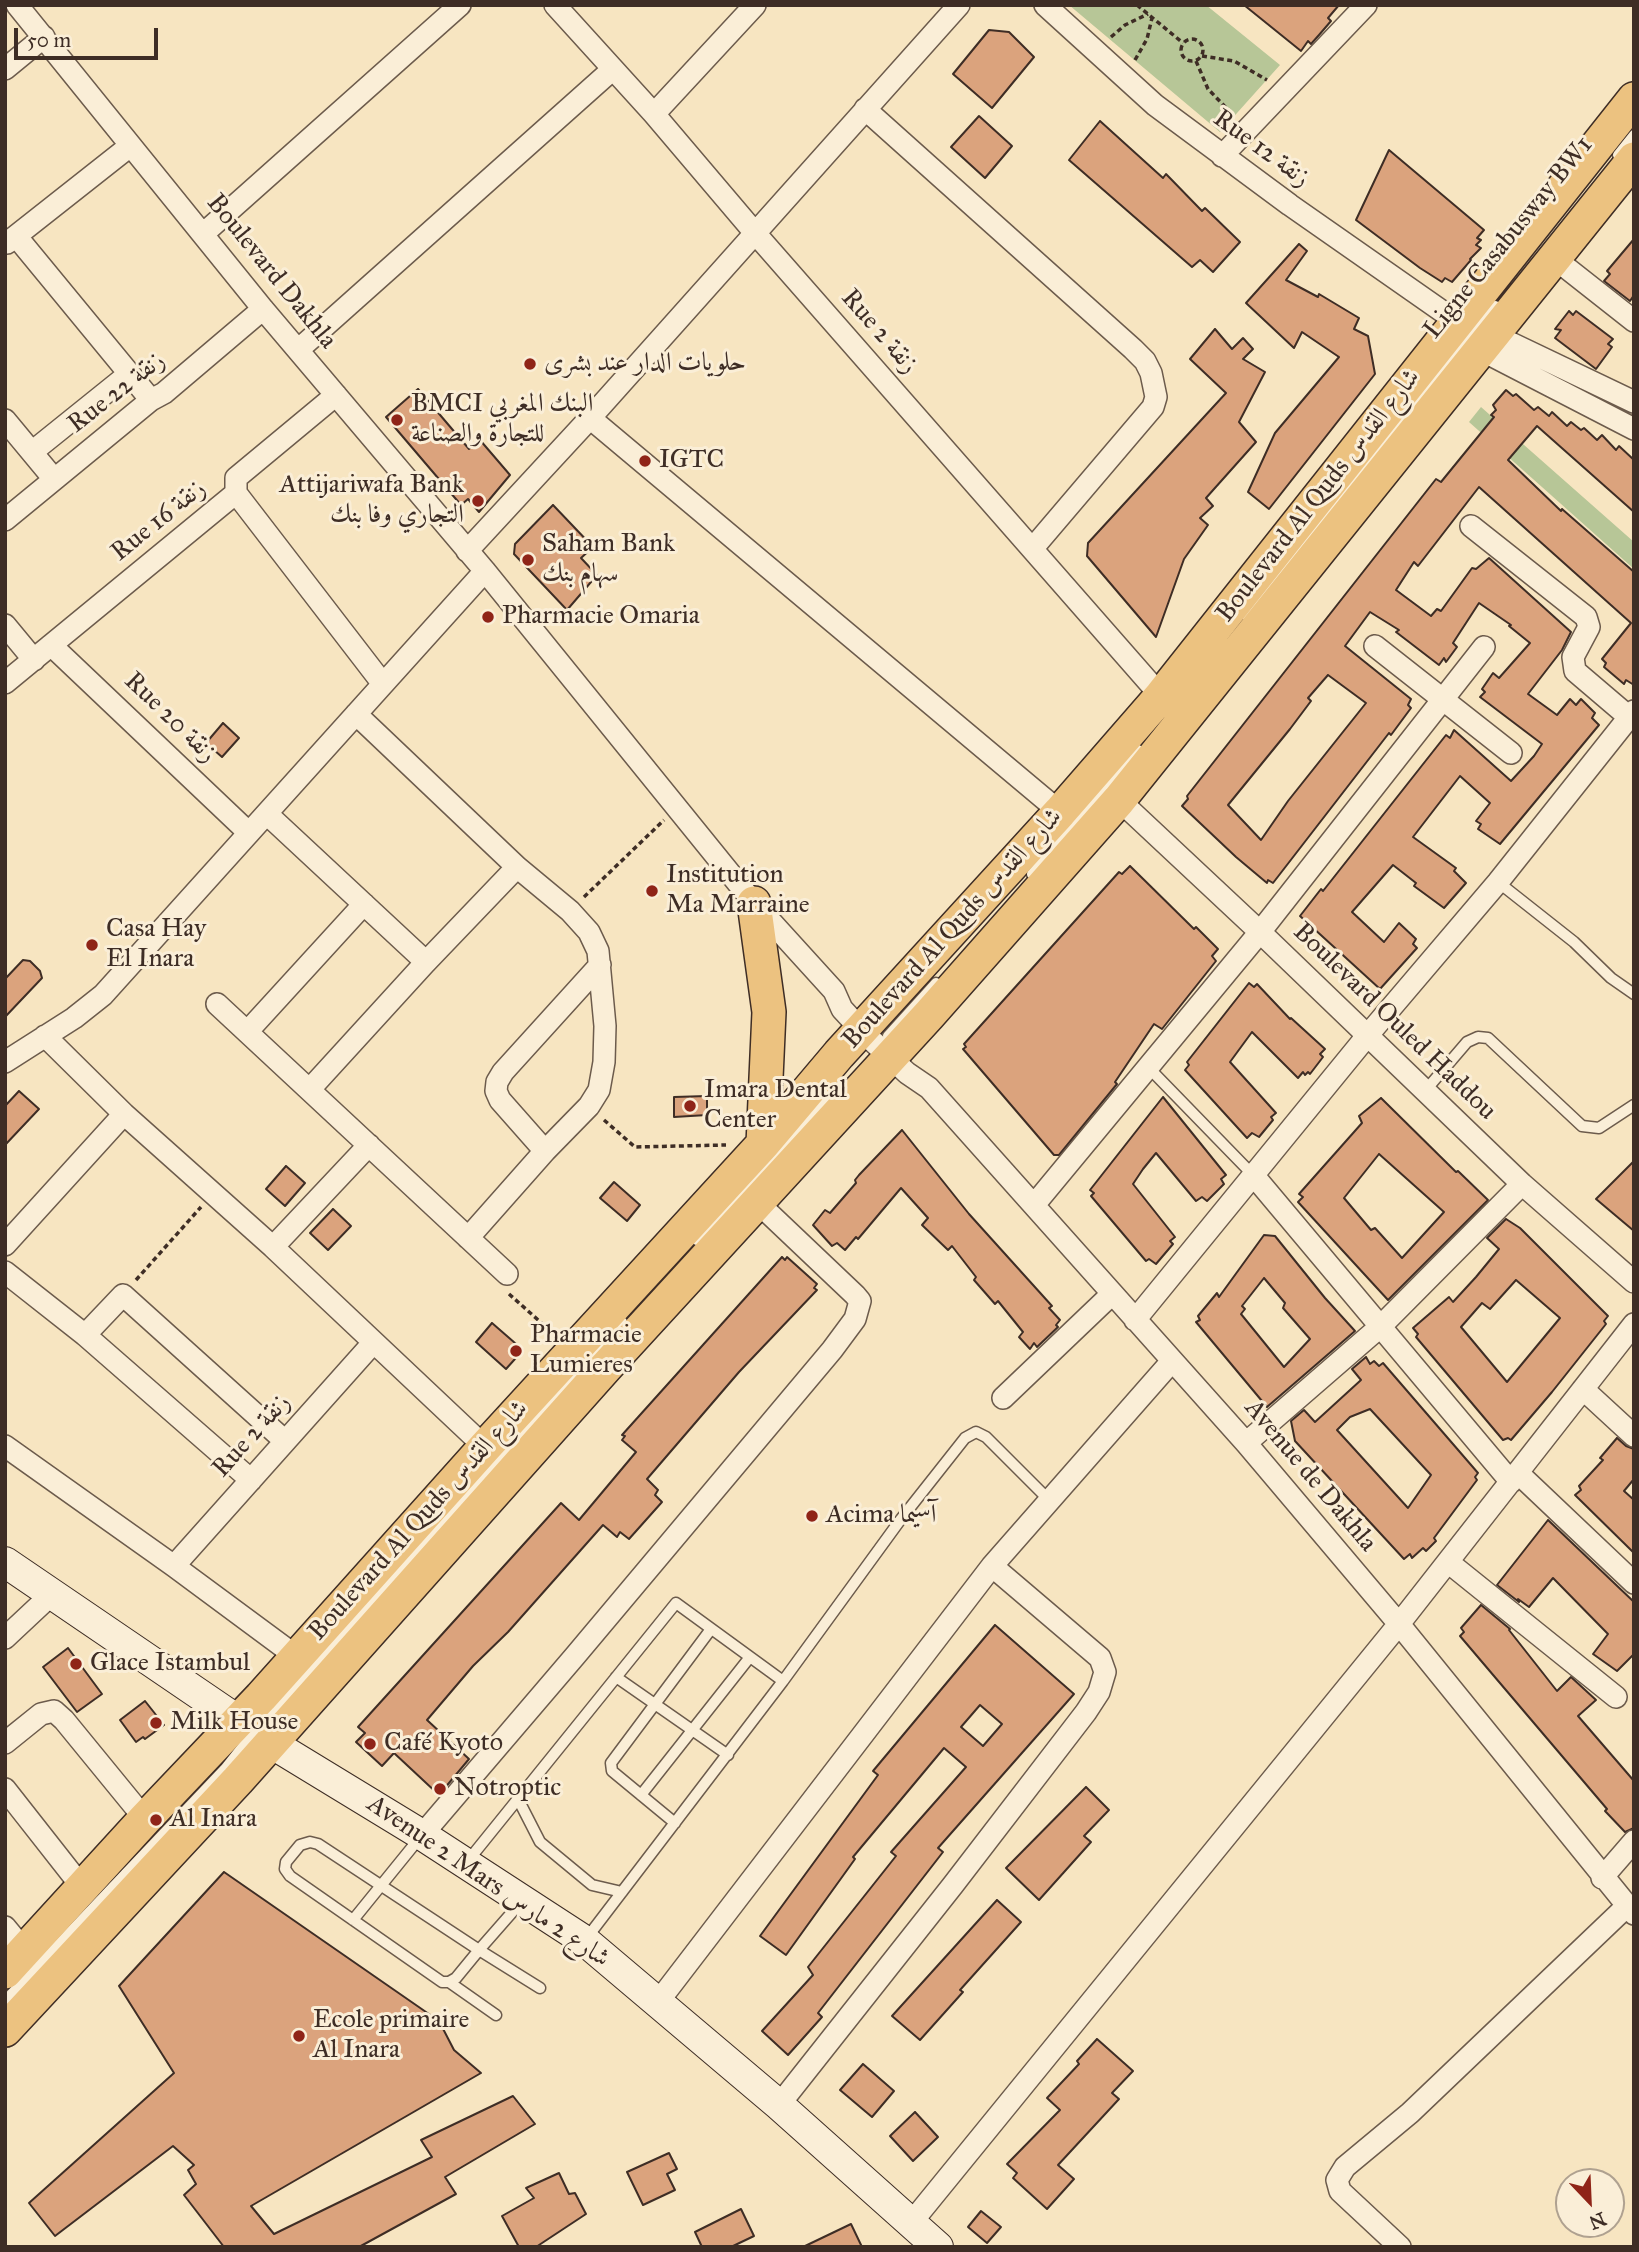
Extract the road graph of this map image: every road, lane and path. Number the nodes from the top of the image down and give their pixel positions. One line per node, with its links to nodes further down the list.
1 (18, 5): 10 (street, Boulevard Dakhla)
2 (460, 5): 29 (street)
3 (555, 5): 17 (street, Rue 2 زنقة)
4 (755, 5): 21 (street)
5 (959, 5): 20 (street)
6 (1045, 5): 26 (street, Rue 12 زنقة)
7 (1137, 5): 9 (path)
8 (1366, 5): 26 (street)
9 (1150, 16): 11 (path); 12 (path); 14 (path)
10 (44, 37): 16 (street); 25 (street, Boulevard Dakhla)
11 (1109, 39)
12 (1183, 43): 13 (path); 15 (path)
13 (1202, 55): 15 (path); 18 (path)
14 (1135, 60)
15 (1196, 61): 22 (path)
16 (5, 69)
17 (613, 69): 21 (street, Rue 2 زنقة); 36 (street)
18 (1267, 80)
19 (1634, 99): 35 (main road, Boulevard Al Quds شارع القدس)
20 (865, 109): 28 (street); 49 (street)
21 (654, 114): 28 (street, Rue 2 زنقة)
22 (1234, 116)
23 (1634, 121): 27 (lane, Ligne Casabusway BW1)
24 (1634, 135): 27 (lane, Ligne Casabusway BW1)
25 (131, 146): 29 (street, Boulevard Dakhla); 30 (street)
26 (1222, 156): 35 (street, Rue 12 زنقة)
27 (1617, 159): 31 (main road, Boulevard Al Quds شارع القدس)
28 (754, 233): 41 (street); 49 (street, Rue 2 زنقة)
29 (203, 234): 33 (street, Boulevard Dakhla)
30 (11, 240): 37 (street)
31 (1550, 243): 34 (street); 35 (main road, Boulevard Al Quds شارع القدس)
32 (1502, 297): 35 (lane, Ligne Casabusway BW1)
33 (263, 309): 36 (street, Boulevard Dakhla); 39 (street, Rue 22 زنقة)
34 (1634, 321)
35 (1472, 333): 40 (street); 43 (street); 52 (lane, Ligne Casabusway BW1); 60 (main road, Boulevard Al Quds شارع القدس); 66 (main road, Boulevard Al Quds شارع القدس); 80 (lane, Ligne Casabusway BW1)
36 (298, 349): 38 (street, Boulevard Dakhla)
37 (129, 374): 39 (street); 44 (street, Rue 22 زنقة)
38 (336, 395): 46 (street, Rue 16 زنقة); 50 (street, Boulevard Dakhla)
39 (151, 400): 45 (street, Rue 22 زنقة)
40 (1634, 401)
41 (590, 418): 50 (street); 68 (street)
42 (5, 420): 44 (street)
43 (1634, 429)
44 (32, 452): 45 (street)
45 (54, 479): 47 (street, Rue 22 زنقة)
46 (236, 493): 54 (street, Rue 16 زنقة); 59 (street)
47 (5, 520)
48 (1471, 526): 63 (street)
49 (1033, 548): 60 (street, Rue 2 زنقة)
50 (467, 551): 51 (street, Boulevard Dakhla)
51 (485, 571): 59 (street); 67 (street, Boulevard Dakhla)
52 (1242, 620)
53 (5, 625): 57 (street)
54 (51, 645): 57 (street, Rue 16 زنقة); 70 (street, Rue 20 زنقة)
55 (1375, 646): 61 (street)
56 (1484, 647): 61 (street)
57 (34, 660): 58 (street, Rue 16 زنقة)
58 (5, 683)
59 (383, 684): 62 (street)
60 (1161, 696): 68 (main road, Boulevard Al Quds شارع القدس)
61 (1443, 699): 65 (street); 77 (street)
62 (356, 714): 69 (street); 71 (street)
63 (1631, 714): 73 (street)
64 (1148, 737): 72 (lane)
65 (1511, 753)
66 (1119, 800): 77 (street, Boulevard Ouled Haddou); 87 (main road, Boulevard Al Quds شارع القدس)
67 (678, 807): 74 (street, Avenue de Dakhla); 76 (path)
68 (1059, 812): 87 (main road, Boulevard Al Quds شارع القدس)
69 (267, 814): 70 (street); 75 (street)
70 (249, 833): 88 (street)
71 (517, 867): 76 (street); 78 (street)
72 (1026, 880)
73 (1498, 882): 83 (lane); 89 (street)
74 (754, 903): 87 (street, Avenue de Dakhla); 98 (main road)
75 (363, 904): 78 (street); 86 (street)
76 (570, 911): 79 (street)
77 (1260, 932): 89 (street, Boulevard Ouled Haddou); 91 (street)
78 (426, 962): 93 (street)
79 (600, 965): 96 (street); 100 (street)
80 (936, 965)
81 (947, 971): 87 (lane)
82 (927, 976): 84 (lane)
83 (1634, 994)
84 (909, 996)
85 (217, 1004): 86 (street)
86 (247, 1032): 93 (street)
87 (881, 1035): 98 (main road, Boulevard Al Quds شارع القدس); 104 (main road, Boulevard Al Quds شارع القدس); 105 (street, Avenue de Dakhla); 149 (lane)
88 (45, 1036): 90 (street); 97 (street)
89 (1367, 1036): 94 (street, Boulevard Ouled Haddou); 101 (street)
90 (5, 1062)
91 (1148, 1068): 101 (lane); 105 (street)
92 (846, 1081): 107 (lane)
93 (310, 1089): 99 (street)
94 (1425, 1091): 95 (lane); 102 (street, Boulevard Ouled Haddou)
95 (1634, 1105)
96 (589, 1106): 98 (path); 100 (street)
97 (124, 1114): 103 (street); 108 (street)
98 (763, 1144): 121 (main road, Boulevard Al Quds شارع القدس)
99 (369, 1145): 106 (street); 109 (street)
100 (545, 1151): 106 (street)
101 (1254, 1177): 116 (street); 118 (street)
102 (1522, 1184): 112 (street, Boulevard Ouled Haddou); 118 (street)
103 (212, 1194): 109 (street); 114 (path)
104 (757, 1202): 149 (main road, Boulevard Al Quds شارع القدس); 157 (street)
105 (1034, 1205): 113 (street, Avenue de Dakhla)
106 (468, 1238): 111 (street)
107 (693, 1244)
108 (5, 1245)
109 (273, 1247): 120 (street)
110 (5, 1272): 119 (street)
111 (507, 1274): 121 (path)
112 (1633, 1278)
113 (1112, 1294): 116 (street, Avenue de Dakhla); 124 (street)
114 (123, 1295): 119 (street); 126 (street)
115 (627, 1316): 149 (lane)
116 (1135, 1320): 122 (street, Avenue de Dakhla)
117 (1634, 1324): 123 (street)
118 (1381, 1326): 127 (street); 130 (street)
119 (85, 1335): 131 (street)
120 (373, 1343): 126 (street, Rue 2 زنقة); 129 (street)
121 (573, 1351): 129 (main road, Boulevard Al Quds شارع القدس)
122 (1172, 1361): 127 (street, Avenue de Dakhla); 132 (street)
123 (1583, 1389): 125 (street); 130 (street)
124 (1003, 1398)
125 (1634, 1436)
126 (285, 1441): 131 (street, Rue 2 زنقة)
127 (1246, 1443): 139 (street, Avenue de Dakhla)
128 (5, 1446): 135 (street)
129 (485, 1447): 142 (main road, Boulevard Al Quds شارع القدس)
130 (1515, 1477): 134 (street); 137 (street)
131 (251, 1480): 135 (street, Rue 2 زنقة)
132 (1049, 1500): 136 (street); 145 (lane)
133 (5, 1562): 138 (main road, Avenue 2 Mars شارع 2 مارس)
134 (1448, 1562): 139 (street); 146 (street)
135 (174, 1566): 142 (street)
136 (992, 1566): 174 (street); 177 (street)
137 (1634, 1583)
138 (52, 1594): 141 (street); 149 (main road, Avenue 2 Mars شارع 2 مارس)
139 (1399, 1624): 160 (street, Avenue de Dakhla); 178 (street)
140 (711, 1629): 143 (lane); 144 (lane); 147 (lane)
141 (5, 1638)
142 (297, 1657): 149 (main road, Boulevard Al Quds شارع القدس)
143 (750, 1657): 145 (lane); 148 (lane)
144 (616, 1677): 147 (lane); 154 (lane)
145 (783, 1681): 151 (lane)
146 (1616, 1697)
147 (656, 1704): 148 (lane); 153 (lane)
148 (693, 1729): 151 (lane); 153 (lane)
149 (253, 1730): 155 (main road, Boulevard Al Quds شارع القدس); 157 (main road, Avenue 2 Mars شارع 2 مارس); 172 (lane); 173 (lane); 176 (main road, Boulevard Al Quds شارع القدس)
150 (5, 1743): 155 (street)
151 (728, 1755): 156 (lane)
152 (5, 1789): 162 (street)
153 (641, 1795): 156 (lane)
154 (518, 1799): 159 (lane); 163 (lane)
155 (145, 1819): 162 (main road, Boulevard Al Quds شارع القدس)
156 (675, 1823): 163 (lane)
157 (422, 1835): 159 (main road, Avenue 2 Mars شارع 2 مارس); 161 (lane)
158 (1634, 1842): 160 (street)
159 (465, 1863): 164 (main road, Avenue 2 Mars شارع 2 مارس)
160 (1602, 1878): 165 (street, Avenue de Dakhla)
161 (380, 1885): 166 (lane); 166 (lane); 169 (lane)
162 (82, 1887): 168 (main road, Boulevard Al Quds شارع القدس)
163 (622, 1892): 167 (lane)
164 (522, 1900): 167 (main road, Avenue 2 Mars شارع 2 مارس); 169 (lane)
165 (1630, 1910): 180 (street)
166 (353, 1920): 170 (lane)
167 (585, 1941): 174 (main road, Avenue 2 Mars شارع 2 مارس)
168 (12, 1950)
169 (479, 1950): 170 (lane); 171 (lane)
170 (449, 1982): 175 (lane)
171 (540, 1988)
172 (5, 1990)
173 (5, 2001)
174 (658, 2002): 177 (main road, Avenue 2 Mars شارع 2 مارس)
175 (496, 2015)
176 (5, 2030)
177 (779, 2105): 178 (main road, Avenue 2 Mars شارع 2 مارس)
178 (911, 2223): 179 (main road, Avenue 2 Mars شارع 2 مارس)
179 (938, 2247)
180 (1400, 2247)

